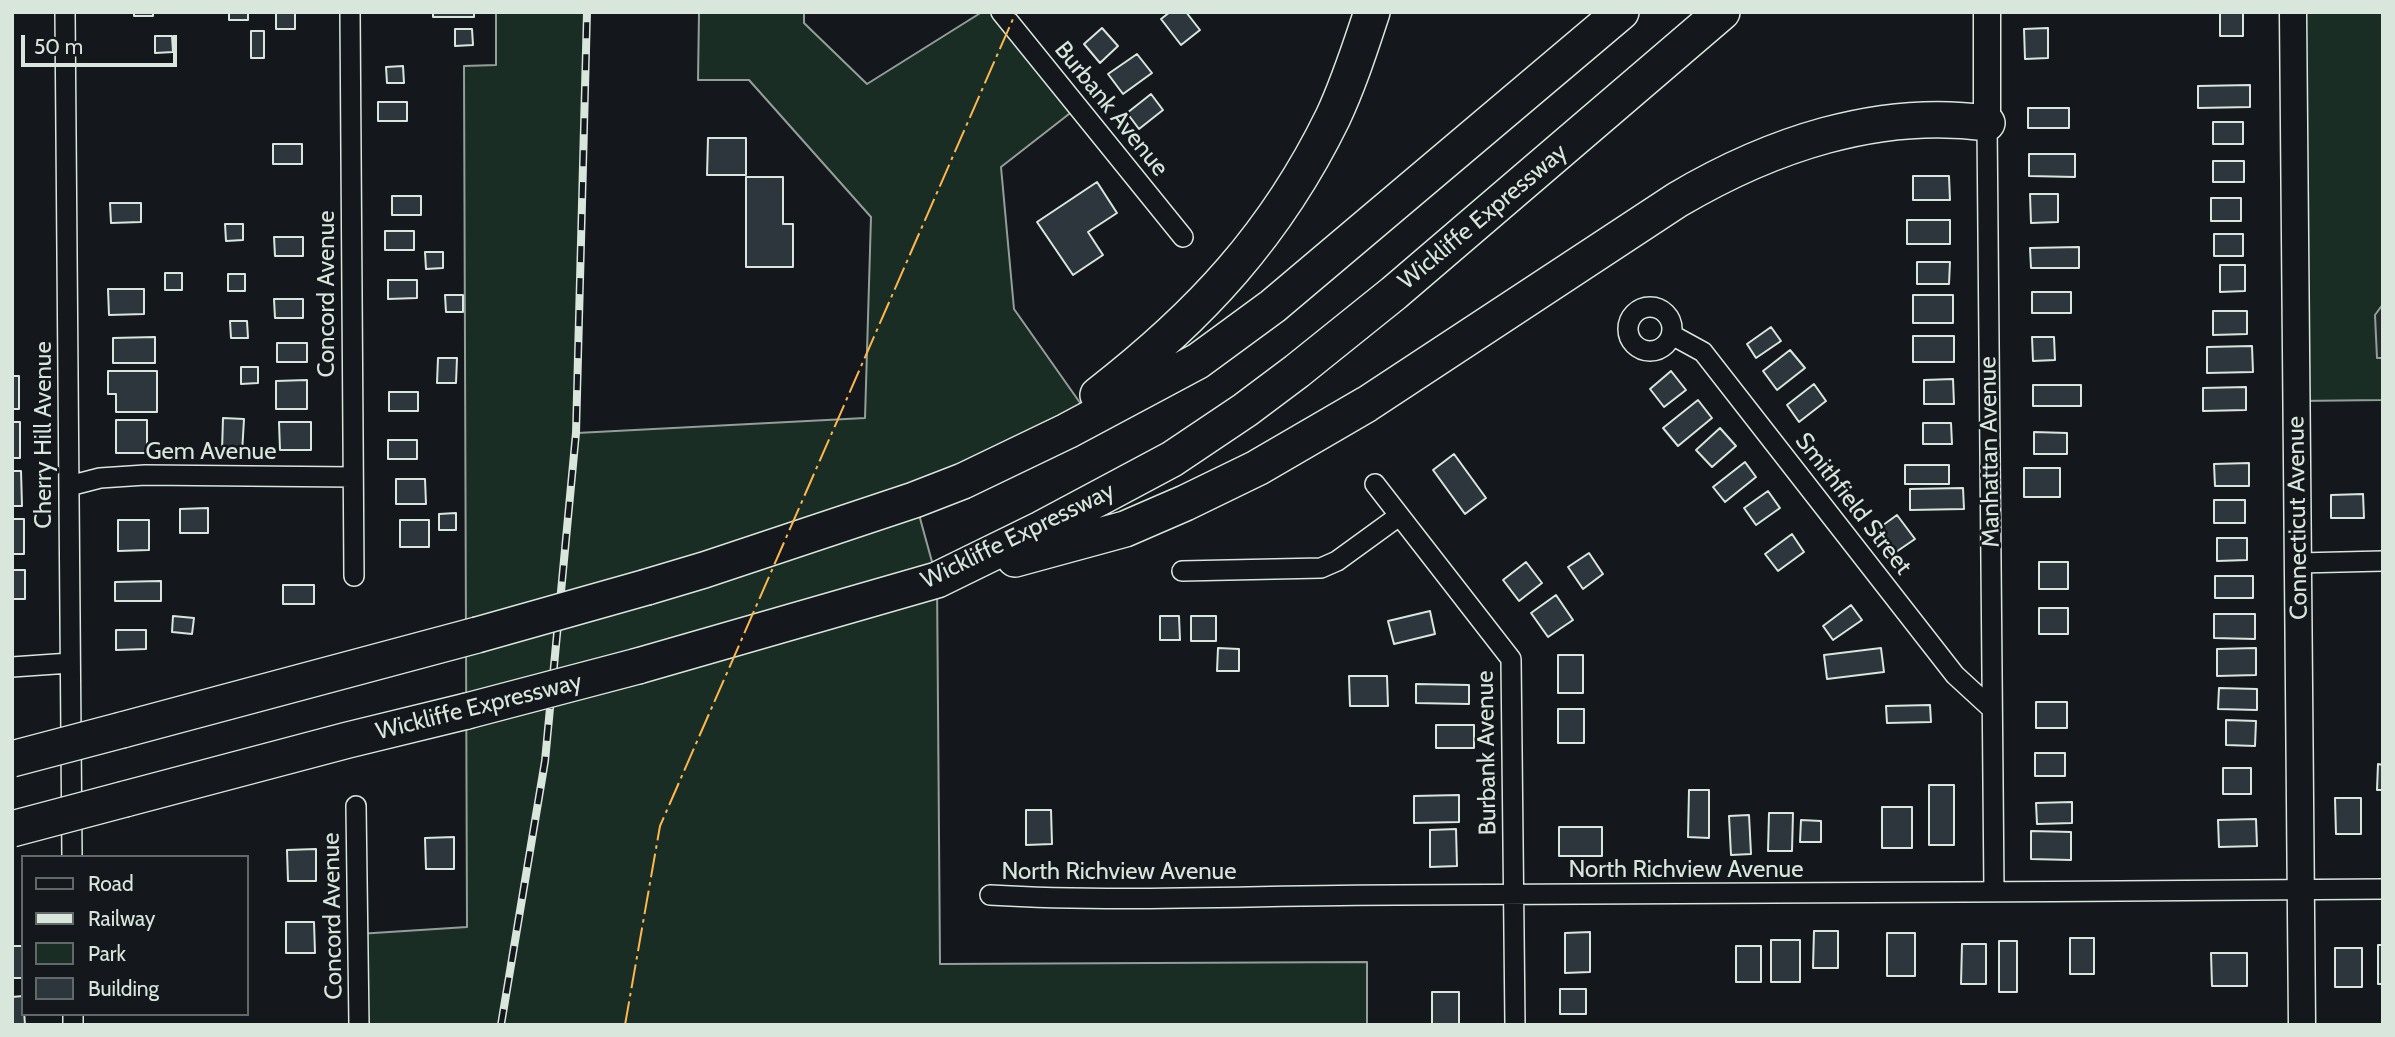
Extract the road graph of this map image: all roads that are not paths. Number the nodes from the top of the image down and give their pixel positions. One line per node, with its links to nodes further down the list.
1 (65, 12): 15 (street, Cherry Hill Avenue)
2 (350, 12): 13 (street, Concord Avenue)
3 (1001, 12): 10 (street, Burbank Avenue)
4 (1372, 12): 12 (highway)
5 (1621, 12): 12 (highway)
6 (1722, 12): 21 (highway, Wickliffe Expressway)
7 (1987, 12): 9 (street, Manhattan Avenue)
8 (2293, 12): 18 (street, Connecticut Avenue)
9 (1987, 123): 21 (highway); 24 (street, Manhattan Avenue)
10 (1183, 237)
11 (1672, 335): 24 (street, Smithfield Street)
12 (1028, 450): 25 (highway, bridge)
13 (353, 477): 15 (street, Gem Avenue); 20 (street, Concord Avenue)
14 (1375, 484): 16 (street, Burbank Avenue)
15 (69, 486): 22 (street, Cherry Hill Avenue)
16 (1399, 516): 19 (street); 33 (street, Burbank Avenue)
17 (2383, 561): 18 (street)
18 (2299, 563): 30 (street, Connecticut Avenue)
19 (1182, 571)
20 (354, 576)
21 (937, 580): 27 (highway, Wickliffe Expressway, bridge)
22 (70, 663): 23 (street); 28 (street, Cherry Hill Avenue)
23 (12, 667)
24 (1992, 709): 31 (street, Manhattan Avenue)
25 (12, 758)
26 (356, 806): 34 (street, Concord Avenue)
27 (12, 829)
28 (72, 855)
29 (2383, 889): 30 (street, North Richview Avenue)
30 (2301, 890): 31 (street, North Richview Avenue); 36 (street, Connecticut Avenue)
31 (1994, 892): 33 (street, North Richview Avenue)
32 (990, 895): 33 (street, North Richview Avenue)
33 (1514, 896): 35 (street, Burbank Avenue)
34 (359, 1025)
35 (1515, 1025)
36 (2302, 1025)

